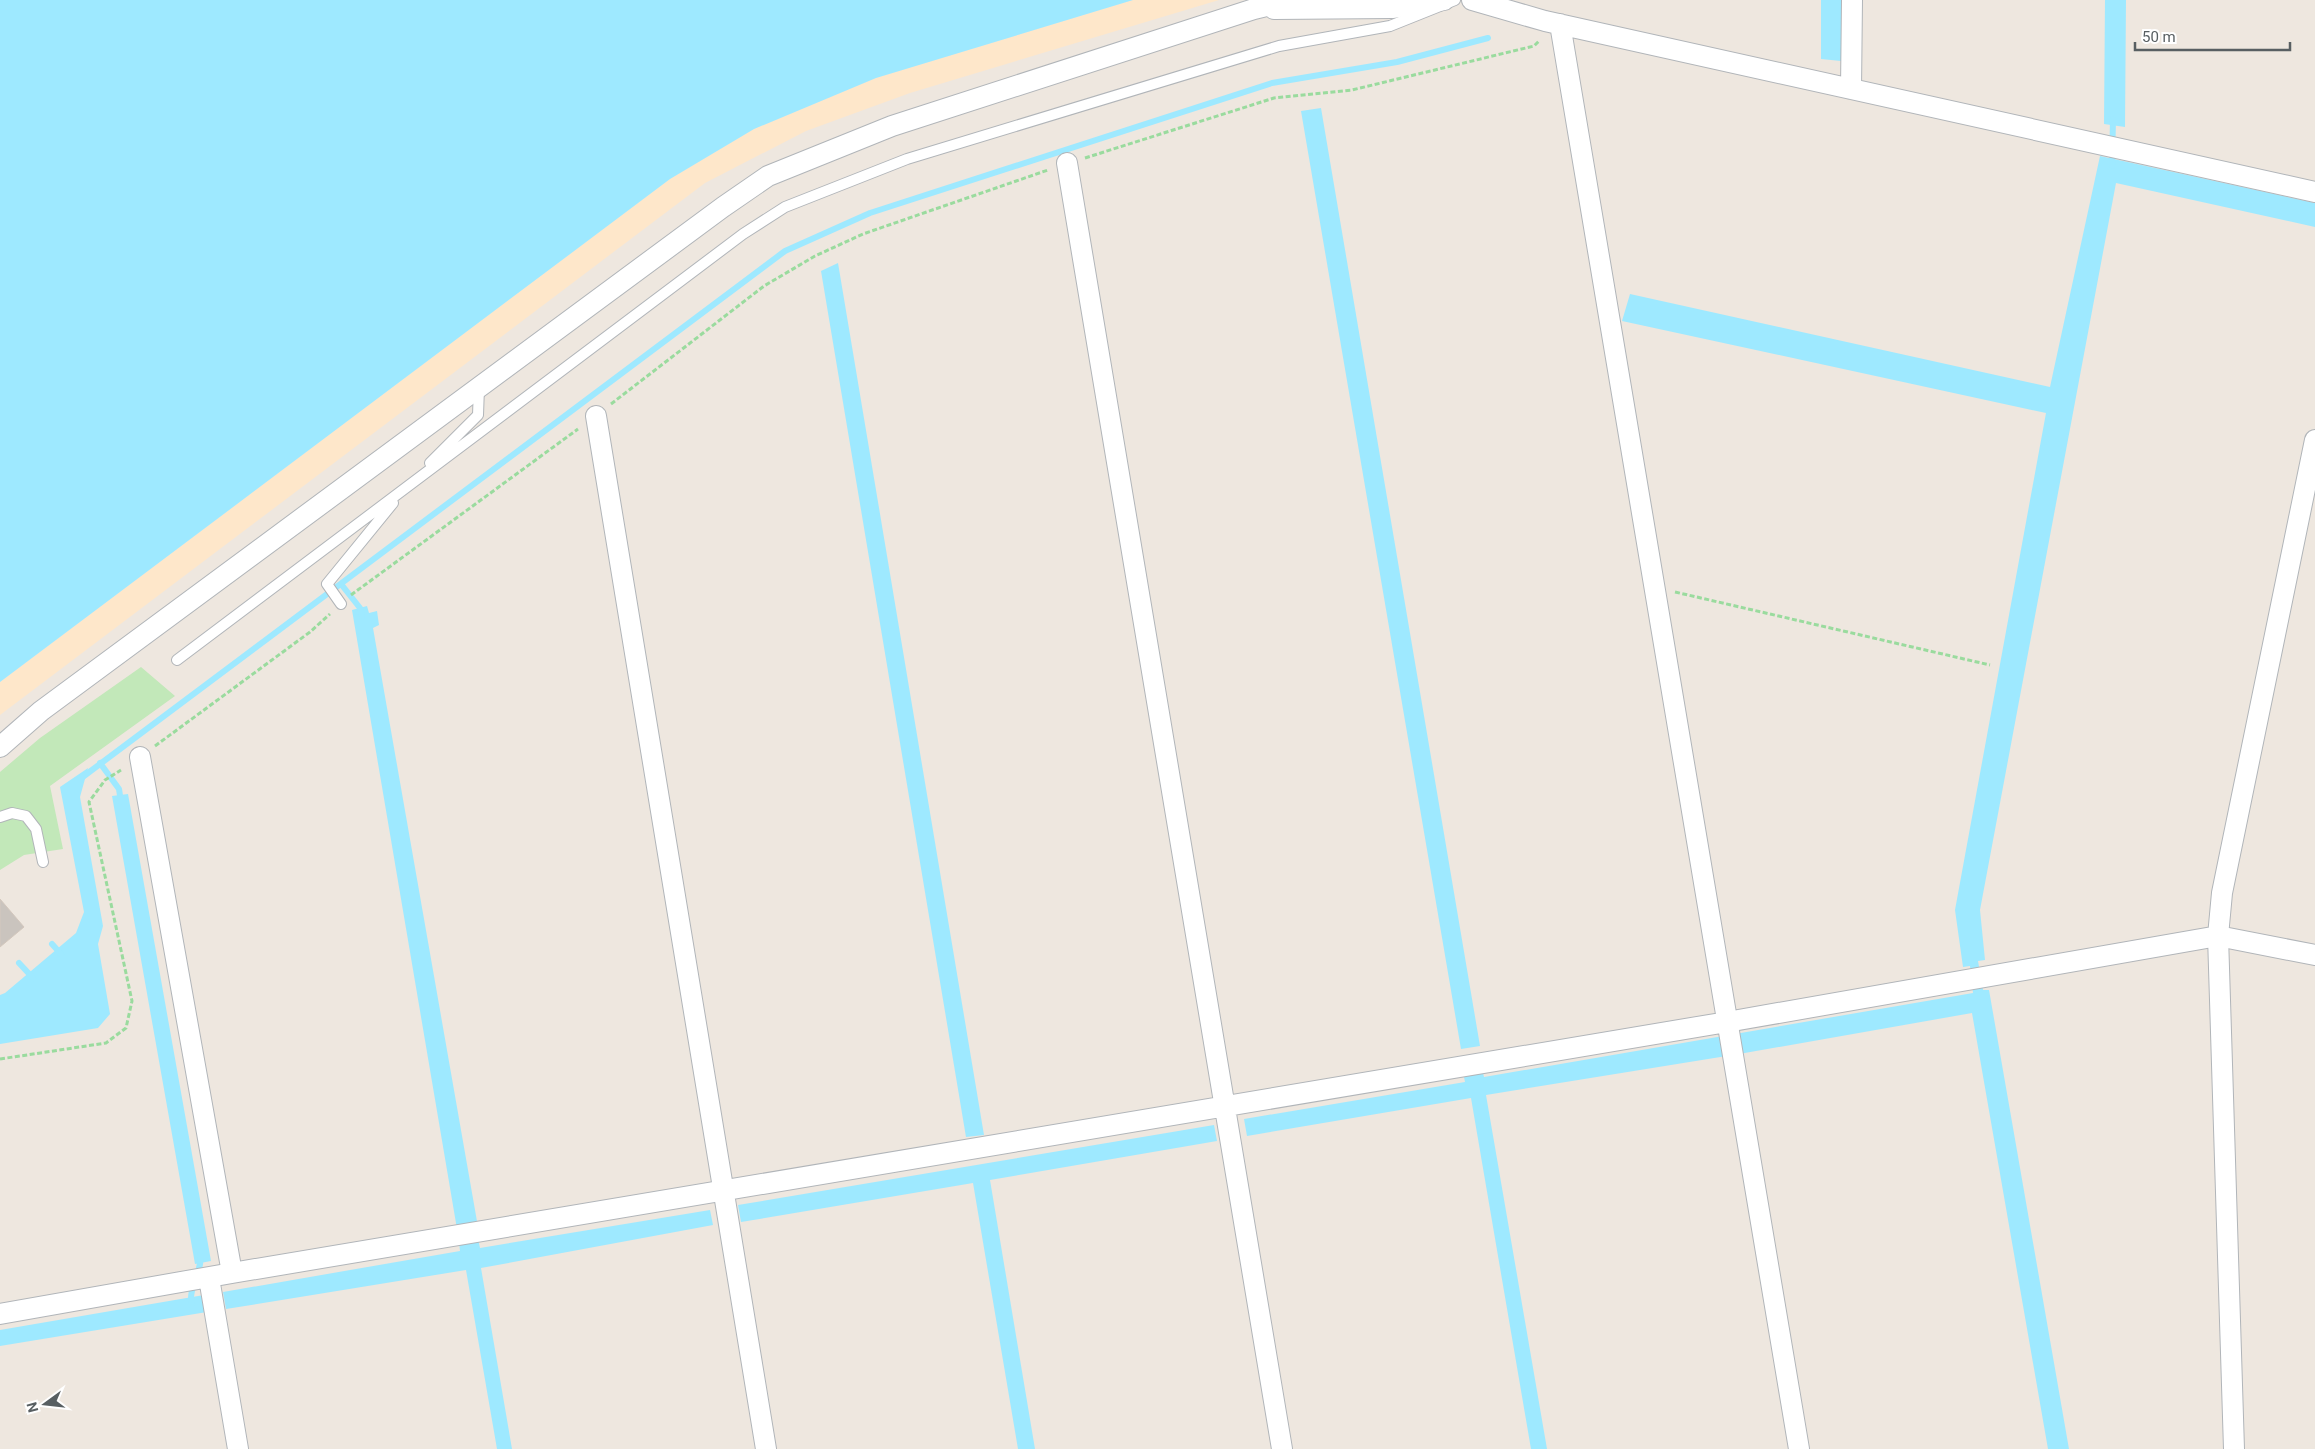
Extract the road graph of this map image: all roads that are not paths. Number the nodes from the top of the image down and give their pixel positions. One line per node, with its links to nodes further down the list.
1 (1291, 0): 6 (street)
2 (1444, 0): 6 (street)
3 (1455, 0): 14 (lane)
4 (1472, 0): 7 (street)
5 (1852, 0): 8 (street)
6 (1254, 10): 11 (street)
7 (1560, 24): 8 (street); 23 (street)
8 (1851, 89): 10 (street)
9 (1067, 163): 24 (street)
10 (2315, 192)
11 (479, 387): 14 (lane); 17 (street)
12 (596, 416): 25 (street)
13 (2315, 440): 21 (street)
14 (404, 490): 15 (lane); 16 (lane)
15 (341, 604)
16 (177, 660)
17 (0, 747)
18 (140, 757): 26 (street)
19 (0, 817): 20 (lane)
20 (43, 862)
21 (2218, 936): 22 (street); 23 (street); 33 (street)
22 (2315, 955)
23 (1727, 1022): 24 (street); 32 (street)
24 (1226, 1107): 25 (street); 31 (street)
25 (722, 1190): 26 (street); 30 (street)
26 (232, 1273): 27 (street)
27 (205, 1288): 28 (street); 29 (street)
28 (0, 1314)
29 (238, 1449)
30 (766, 1449)
31 (1282, 1449)
32 (1799, 1449)
33 (2234, 1449)

